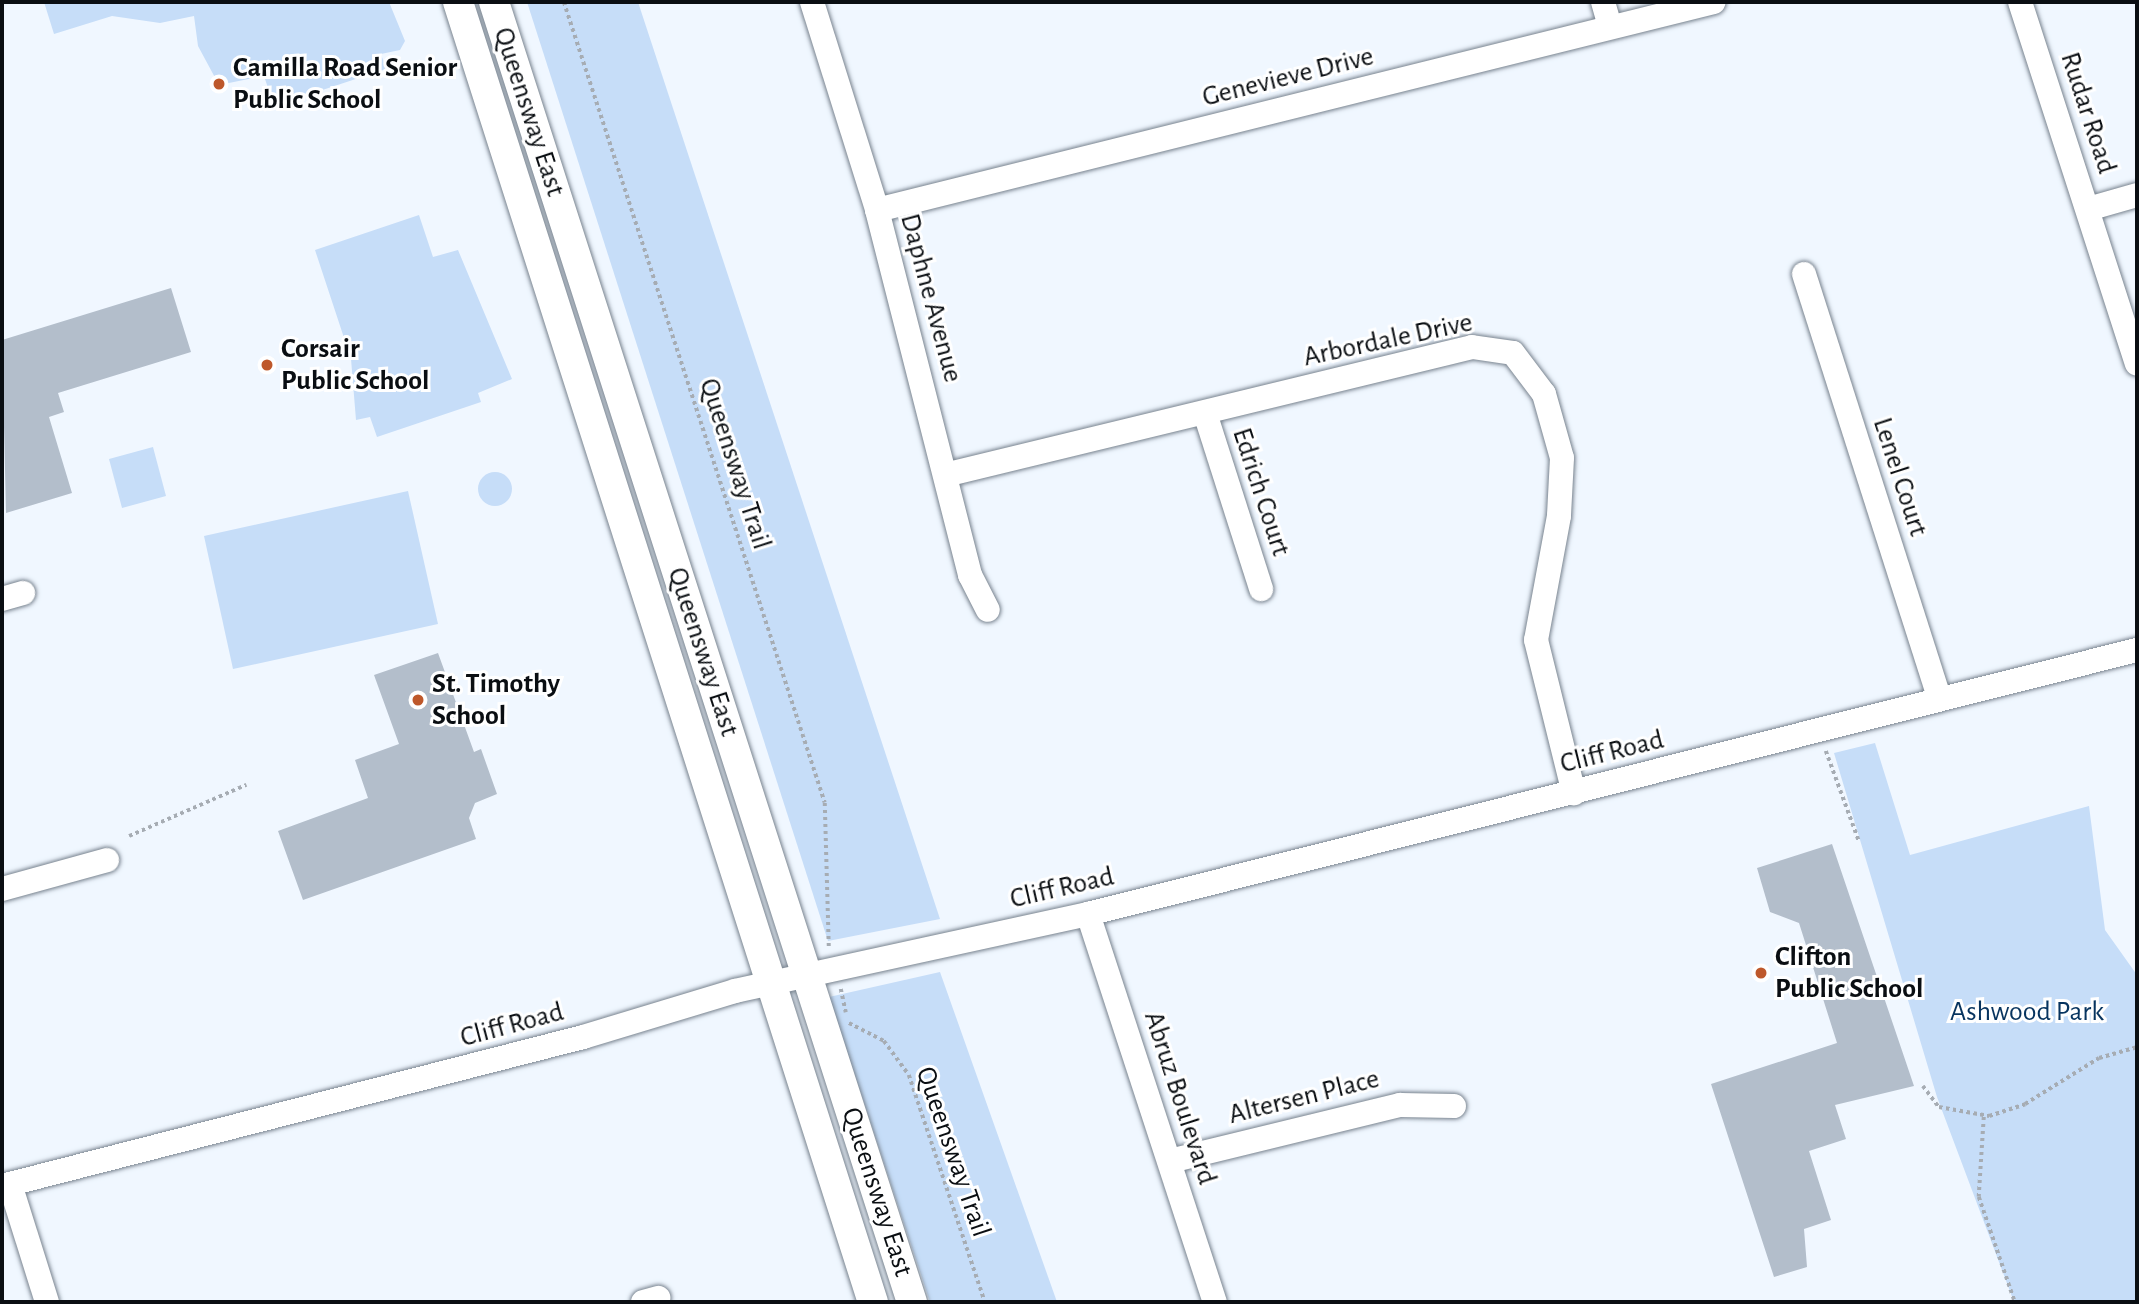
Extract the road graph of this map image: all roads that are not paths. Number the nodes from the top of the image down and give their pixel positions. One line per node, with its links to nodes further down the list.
1 (458, 2): 24 (main road, Queensway East)
2 (494, 2): 23 (main road, Queensway East)
3 (812, 2): 10 (street, Daphne Avenue)
4 (1603, 2): 7 (street)
5 (1714, 2): 7 (street, Genevieve Drive)
6 (2020, 2): 9 (street, Rudar Road)
7 (1610, 27): 10 (street, Genevieve Drive)
8 (2137, 195): 9 (street)
9 (2088, 209): 12 (street, Rudar Road)
10 (877, 211): 14 (street, Daphne Avenue)
11 (1804, 274): 18 (street, Lenel Court)
12 (2137, 364)
13 (1205, 413): 14 (street, Arbordale Drive); 15 (street, Edrich Court); 19 (street, Arbordale Drive)
14 (949, 474): 16 (street, Daphne Avenue)
15 (1261, 589)
16 (988, 610)
17 (2137, 650): 18 (street, Cliff Road)
18 (1940, 699): 19 (street, Cliff Road)
19 (1574, 793): 22 (street, Cliff Road)
20 (107, 860): 21 (street)
21 (2, 889)
22 (1088, 914): 23 (street, Cliff Road); 26 (street, Abruz Boulevard)
23 (807, 974): 24 (street, Cliff Road); 30 (main road, Queensway East)
24 (771, 982): 27 (street, Cliff Road); 29 (main road, Queensway East)
25 (1454, 1106): 26 (street, Altersen Place)
26 (1170, 1161): 31 (street, Abruz Boulevard)
27 (6, 1185): 28 (street)
28 (47, 1302)
29 (873, 1302)
30 (912, 1302)
31 (1216, 1302)

